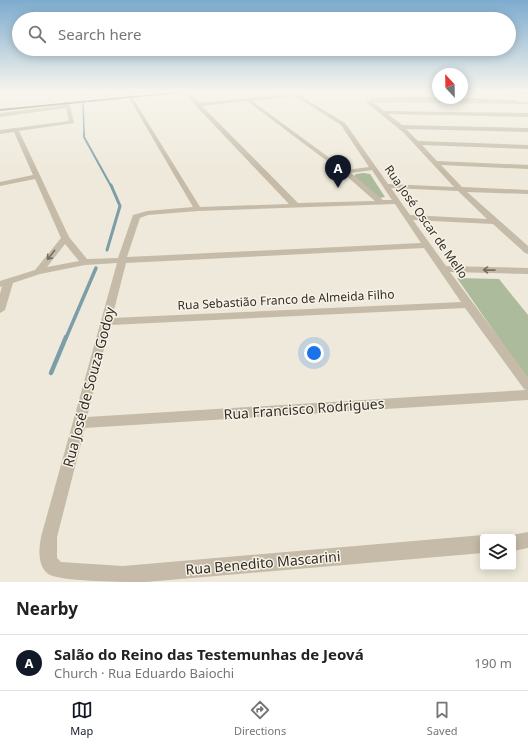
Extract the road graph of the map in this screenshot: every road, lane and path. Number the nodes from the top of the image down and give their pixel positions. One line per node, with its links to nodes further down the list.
1 (71, 118): 8 (street)
2 (144, 118): 25 (street)
3 (211, 118): 24 (street)
4 (272, 118): 16 (street)
5 (333, 118): 15 (street, Rua José Oscar de Mello)
6 (392, 118): 7 (street)
7 (401, 127): 9 (street); 11 (street)
8 (16, 130): 10 (street); 17 (street)
9 (528, 130)
10 (0, 132)
11 (417, 143): 12 (street); 13 (street)
12 (528, 147)
13 (436, 164): 14 (street); 20 (street)
14 (528, 167)
15 (374, 168): 16 (street); 19 (street, Rua José Oscar de Mello)
16 (345, 172): 22 (street)
17 (38, 176): 18 (street); 28 (street)
18 (0, 184)
19 (386, 186): 20 (street); 23 (street, Rua José Oscar de Mello)
20 (461, 190): 21 (street); 27 (street)
21 (528, 192)
22 (381, 202): 23 (street); 24 (street)
23 (398, 202): 26 (street, Rua José Oscar de Mello)
24 (295, 205): 25 (street)
25 (198, 209): 31 (street, Rua José de Souza Godoy)
26 (408, 217): 27 (street); 29 (street, Rua José Oscar de Mello)
27 (496, 222): 30 (street)
28 (65, 238): 32 (street); 35 (street, one-way to 35)
29 (427, 245): 31 (street); 33 (street, Rua José Oscar de Mello)
30 (528, 251)
31 (122, 260): 32 (street); 39 (street, Rua José de Souza Godoy)
32 (85, 262): 35 (street)
33 (445, 269): 34 (street, one-way to 33); 37 (street, Rua José Oscar de Mello)
34 (528, 271)
35 (38, 272): 36 (street)
36 (4, 282): 38 (street)
37 (468, 305): 39 (street, Rua Sebastião Franco de Almeida Filho); 40 (street, Rua José Oscar de Mello)
38 (0, 310)
39 (106, 322): 42 (street, Rua José de Souza Godoy)
40 (528, 386)
41 (528, 395): 42 (street, Rua Francisco Rodrigues)
42 (80, 423): 46 (street, Rua José de Souza Godoy)
43 (528, 540): 44 (street)
44 (516, 542)
45 (480, 544): 47 (street, Rua Benedito Mascarini)
46 (48, 562): 47 (street, Rua Benedito Mascarini)
47 (122, 579)

